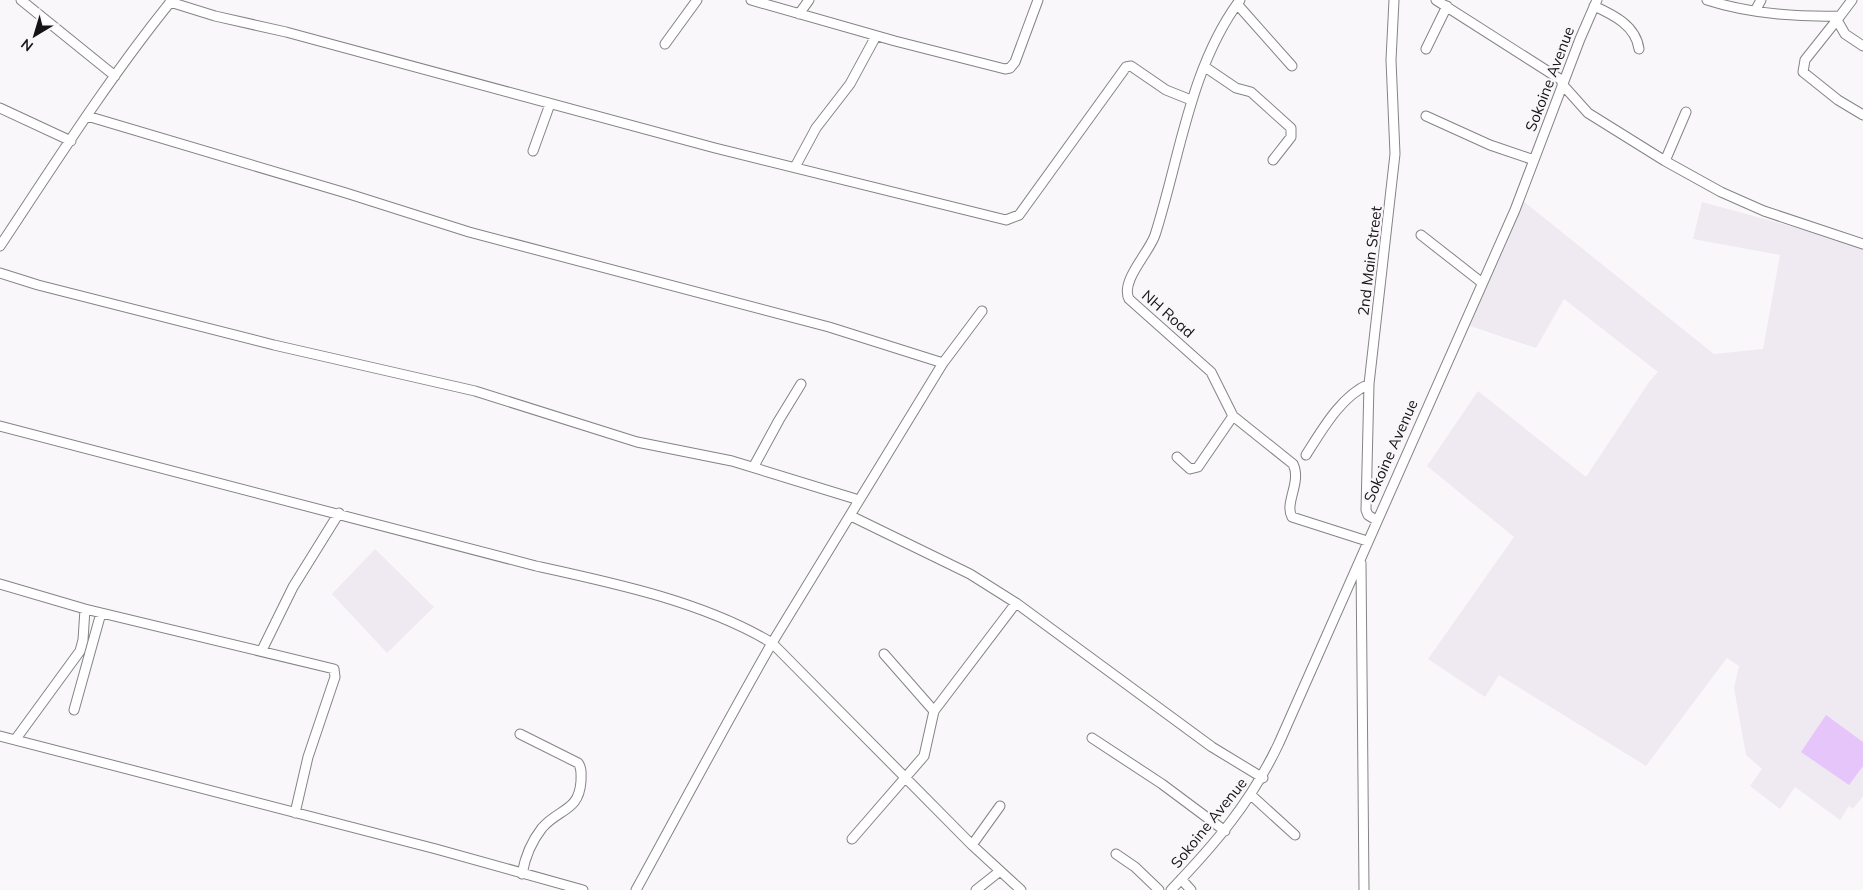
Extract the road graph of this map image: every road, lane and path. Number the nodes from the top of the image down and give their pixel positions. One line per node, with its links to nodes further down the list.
1 (21, 0): 26 (street)
2 (697, 0): 20 (street)
3 (751, 0): 12 (street)
4 (809, 0): 17 (street)
5 (1038, 0): 19 (street)
6 (1394, 0): 49 (street, 2nd Main Street)
7 (1436, 0): 15 (street)
8 (1708, 0): 16 (street)
9 (1761, 0): 16 (street)
10 (1852, 0): 18 (street)
11 (171, 1): 26 (street); 29 (street)
12 (764, 2): 17 (street)
13 (1239, 2): 24 (street); 25 (street, NH Road)
14 (1596, 3): 23 (street); 27 (street, Sokoine Avenue)
15 (1446, 6): 22 (street); 27 (street)
16 (1755, 11): 18 (street)
17 (799, 14): 19 (street)
18 (1839, 18): 21 (street); 32 (street)
19 (876, 36): 40 (street)
20 (665, 44)
21 (1863, 46)
22 (1426, 49)
23 (1639, 49)
24 (1292, 66)
25 (1205, 67): 28 (street, NH Road); 37 (street)
26 (115, 76): 33 (street)
27 (1563, 83): 38 (street, Sokoine Avenue); 39 (street)
28 (1191, 100): 40 (street); 50 (street, NH Road)
29 (550, 104): 36 (street); 40 (street)
30 (0, 108): 35 (street)
31 (1686, 112): 39 (street)
32 (1863, 115)
33 (87, 116): 35 (street); 47 (street)
34 (1426, 116): 38 (street)
35 (71, 141): 43 (street)
36 (533, 151)
37 (1273, 160)
38 (1534, 160): 45 (street, Sokoine Avenue)
39 (1665, 161): 42 (street)
40 (795, 167)
41 (1421, 235): 45 (street)
42 (1863, 244)
43 (0, 246)
44 (0, 273): 54 (street)
45 (1481, 282): 58 (street, Sokoine Avenue)
46 (982, 311): 47 (street)
47 (943, 364): 55 (street)
48 (801, 384): 54 (street)
49 (1368, 384): 52 (street); 58 (street, 2nd Main Street)
50 (1233, 416): 53 (street); 59 (street, NH Road)
51 (0, 426): 56 (street)
52 (1306, 455)
53 (1177, 457)
54 (754, 466): 55 (street)
55 (859, 500): 57 (street)
56 (339, 513): 65 (street); 66 (street)
57 (851, 516): 62 (street); 65 (street)
58 (1376, 520): 59 (street, Sokoine Avenue)
59 (1367, 542): 60 (street, Sokoine Avenue)
60 (1361, 560): 75 (street, Sokoine Avenue); 94 (street)
61 (0, 584): 63 (street)
62 (1016, 603): 69 (street); 75 (street)
63 (85, 609): 64 (street); 73 (street)
64 (101, 613): 66 (street); 68 (street)
65 (772, 643): 74 (street); 88 (street)
66 (262, 650): 78 (street)
67 (884, 654): 69 (street)
68 (74, 710)
69 (934, 711): 74 (street)
70 (520, 734): 85 (street)
71 (0, 736): 73 (street)
72 (1092, 738): 79 (street)
73 (15, 740): 78 (street)
74 (906, 777): 81 (street); 82 (street)
75 (1263, 778): 76 (street, Sokoine Avenue)
76 (1251, 795): 79 (street, Sokoine Avenue); 80 (street)
77 (1000, 806): 82 (street)
78 (295, 813): 85 (street)
79 (1225, 830): 86 (street, Sokoine Avenue)
80 (1295, 835)
81 (852, 839)
82 (972, 845): 84 (street)
83 (1116, 854): 91 (street)
84 (1000, 871): 89 (street); 90 (street)
85 (522, 874): 87 (street)
86 (1181, 879): 92 (street, Sokoine Avenue); 93 (street)
87 (583, 890)
88 (636, 890)
89 (976, 890)
90 (1020, 890)
91 (1159, 890)
92 (1171, 890)
93 (1190, 890)
94 (1364, 890)

